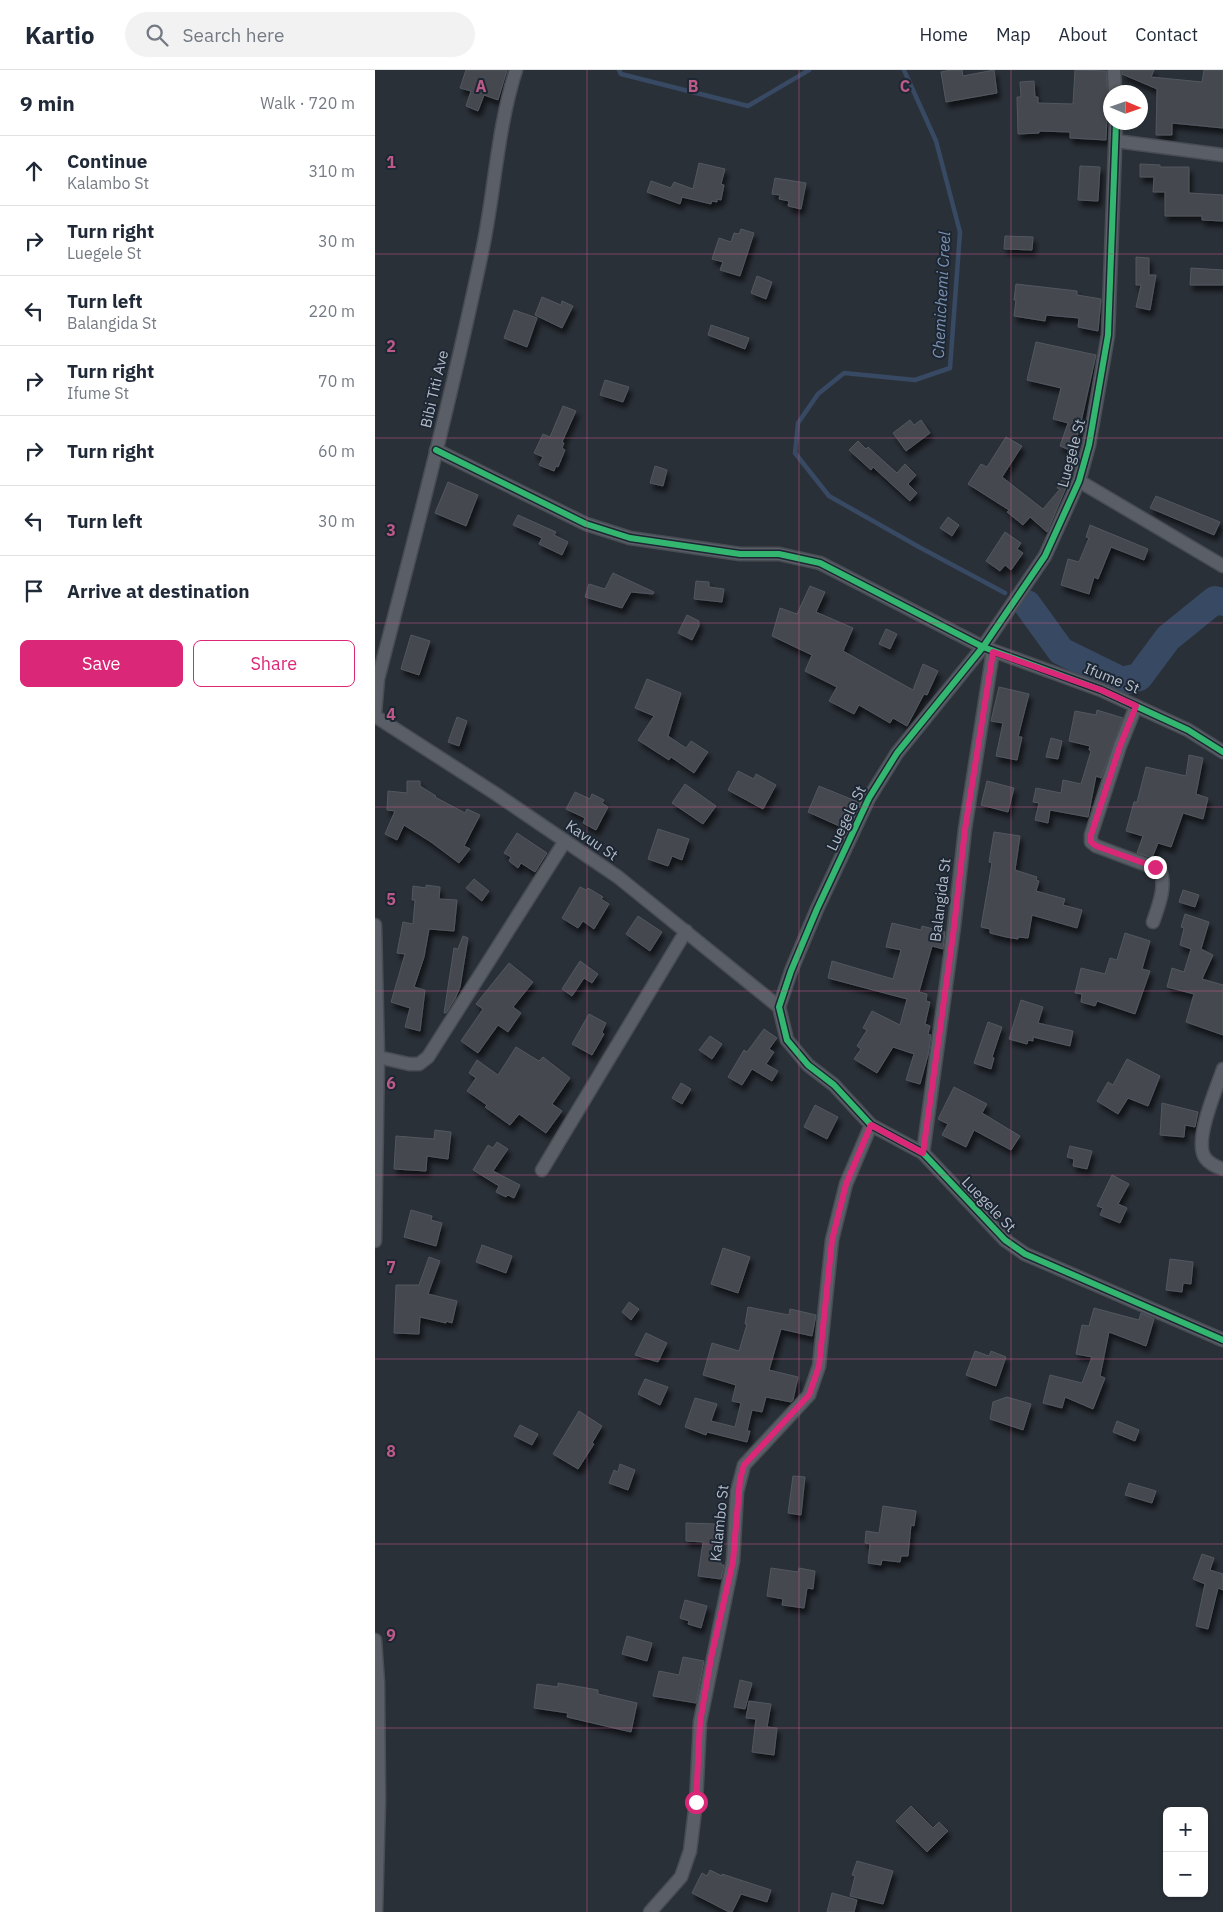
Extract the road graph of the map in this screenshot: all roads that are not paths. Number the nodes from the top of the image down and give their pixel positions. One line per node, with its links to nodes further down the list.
1 (517, 70): 7 (street, Bibi Titi Ave)
2 (1114, 70): 3 (street)
3 (1115, 85)
4 (1116, 130): 5 (street, Luegele St)
5 (1116, 141): 6 (street); 8 (street, Luegele St)
6 (1223, 155)
7 (436, 450): 10 (street, Ifume St); 12 (street, Bibi Titi Ave)
8 (1079, 481): 9 (street); 10 (street, Luegele St)
9 (1223, 566)
10 (988, 649): 11 (street, Ifume St); 18 (street, Luegele St); 23 (street, Balangida St)
11 (1136, 706): 13 (street, Ifume St); 15 (street)
12 (375, 714): 14 (street, Kavuu St)
13 (1223, 752)
14 (565, 841): 17 (street, Kavuu St); 20 (street)
15 (1153, 922)
16 (375, 925): 19 (street)
17 (686, 930): 18 (street, Kavuu St); 25 (street)
18 (779, 1007): 22 (street, Luegele St)
19 (376, 1024): 20 (street)
20 (378, 1057): 26 (street)
21 (1223, 1069): 24 (street)
22 (871, 1125): 23 (street, Luegele St); 31 (street, Kalambo St)
23 (923, 1153): 28 (street, Luegele St)
24 (1223, 1169)
25 (542, 1170)
26 (375, 1207): 27 (street)
27 (375, 1241)
28 (1223, 1340)
29 (375, 1640): 30 (street)
30 (376, 1912)
31 (650, 1912)

